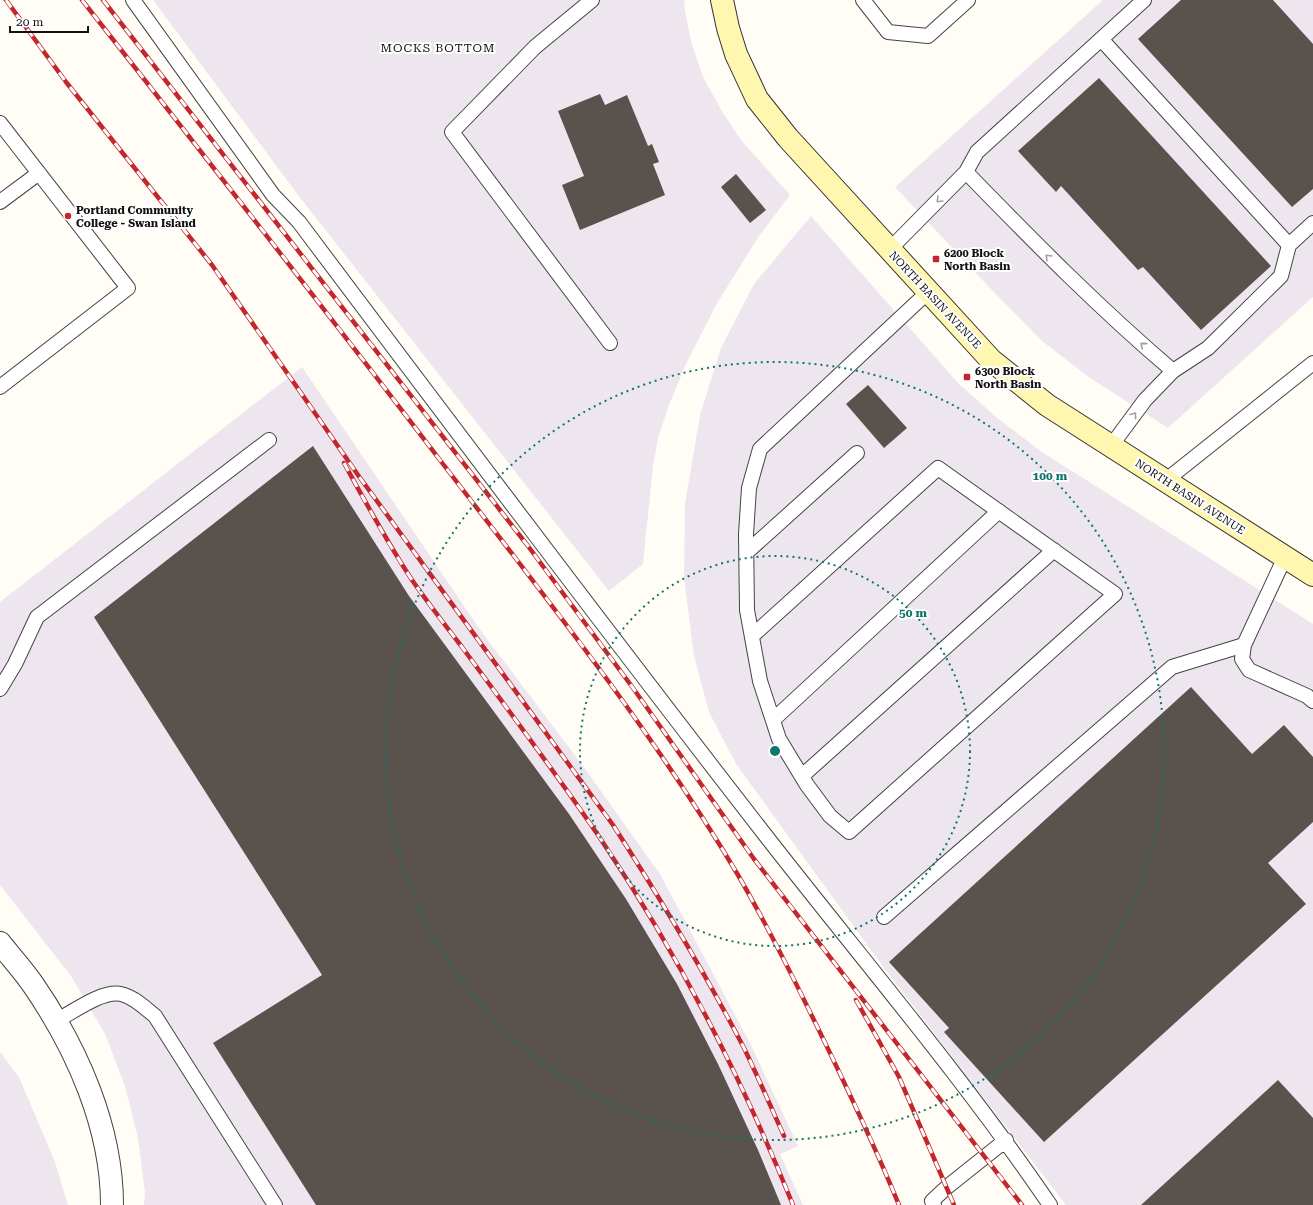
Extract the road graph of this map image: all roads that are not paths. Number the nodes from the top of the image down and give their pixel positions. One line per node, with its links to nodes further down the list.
1 (133, 0): 38 (lane)
2 (592, 0): 16 (lane)
3 (722, 0): 14 (street, NORTH BASIN AVENUE)
4 (863, 0): 5 (lane)
5 (968, 0)
6 (1144, 0): 7 (lane)
7 (1101, 39): 10 (lane); 13 (lane)
8 (0, 123): 9 (lane)
9 (39, 172): 11 (lane); 19 (lane)
10 (966, 172): 14 (lane, one-way to 14); 18 (lane, one-way to 10)
11 (0, 202)
12 (1313, 223): 13 (lane)
13 (1290, 245): 18 (lane)
14 (889, 250): 15 (street, NORTH BASIN AVENUE)
15 (928, 292): 21 (street, NORTH BASIN AVENUE); 26 (lane)
16 (610, 343)
17 (1313, 363): 23 (lane)
18 (1173, 371): 21 (lane, one-way to 18)
19 (0, 387)
20 (268, 440): 31 (lane)
21 (1111, 446): 23 (street, NORTH BASIN AVENUE)
22 (858, 453): 26 (lane)
23 (1165, 481): 27 (street, NORTH BASIN AVENUE)
24 (999, 511): 25 (lane); 29 (lane); 33 (lane)
25 (1054, 550): 34 (lane); 34 (lane)
26 (747, 552): 29 (lane)
27 (1285, 557): 28 (street, NORTH BASIN AVENUE); 30 (lane)
28 (1313, 575)
29 (752, 636): 33 (lane)
30 (1244, 645): 32 (lane); 35 (lane)
31 (0, 689)
32 (1310, 699)
33 (773, 720): 34 (lane)
34 (802, 776)
35 (884, 918)
36 (0, 943): 37 (street)
37 (56, 1021): 39 (street); 40 (lane)
38 (1006, 1140): 41 (lane); 42 (lane)
39 (112, 1205)
40 (275, 1205)
41 (934, 1205)
42 (1050, 1205)

